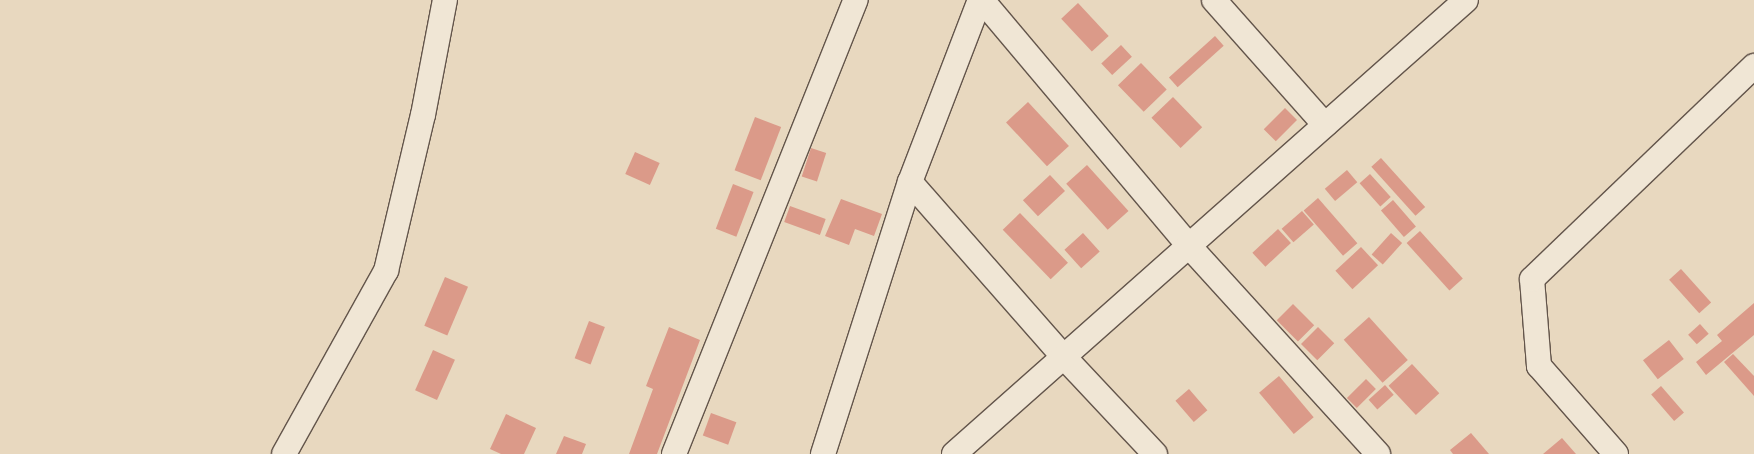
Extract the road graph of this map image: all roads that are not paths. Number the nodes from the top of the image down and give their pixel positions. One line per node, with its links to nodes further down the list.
1 (446, 0): 11 (street)
2 (856, 0): 12 (street)
3 (981, 0): 8 (street); 9 (street)
4 (1214, 0): 7 (street)
5 (1466, 0): 7 (street)
6 (1754, 66): 17 (street)
7 (1325, 125): 9 (street)
8 (910, 182): 10 (street); 13 (street)
9 (1189, 246): 10 (street); 16 (street)
10 (1064, 356): 14 (street); 15 (street)
11 (284, 454)
12 (674, 454)
13 (823, 454)
14 (954, 454)
15 (1155, 454)
16 (1378, 454)
17 (1616, 454)

